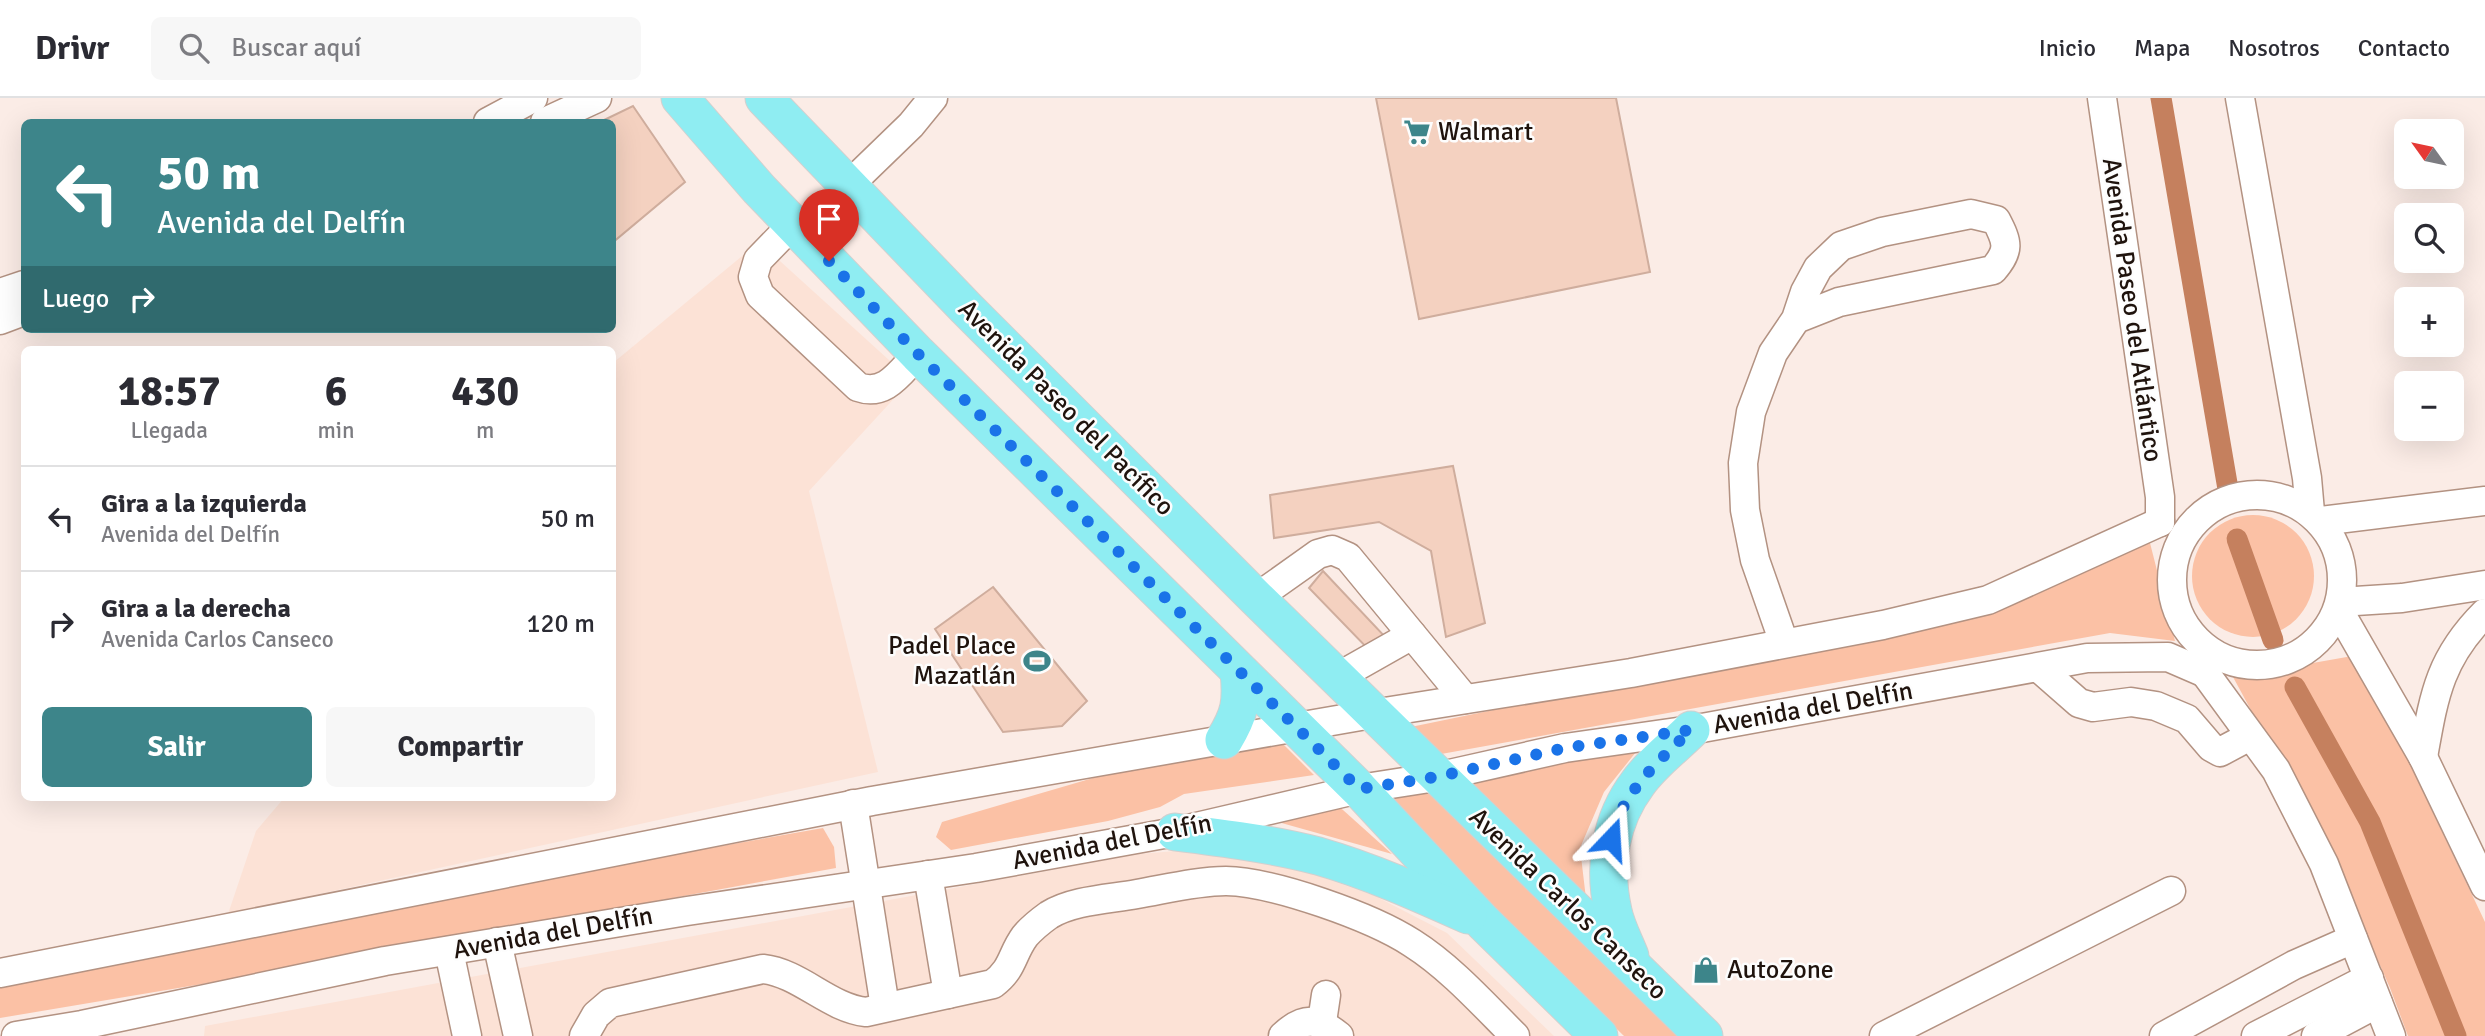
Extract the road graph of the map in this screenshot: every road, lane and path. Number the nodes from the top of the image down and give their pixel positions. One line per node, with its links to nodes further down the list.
1 (533, 98): 8 (street)
2 (597, 98): 9 (street)
3 (680, 98): 11 (main road)
4 (764, 98): 10 (main road, Avenida Paseo del Pacífico)
5 (933, 98): 10 (street)
6 (2102, 98): 20 (street, Avenida Paseo del Atlántico)
7 (2240, 98): 19 (street)
8 (494, 119)
9 (552, 119)
10 (849, 186): 22 (main road, Avenida Paseo del Pacífico)
11 (793, 224): 17 (main road); 17 (street)
12 (21, 286): 13 (street)
13 (0, 293)
14 (21, 313): 16 (street)
15 (1796, 319): 15 (street); 26 (street)
16 (0, 320)
17 (918, 354): 29 (main road)
18 (2485, 501): 19 (street)
19 (2315, 517): 20 (street); 23 (street)
20 (2172, 529): 26 (street); 27 (street)
21 (2485, 585): 23 (street)
22 (1256, 598): 25 (street); 30 (main road, Avenida Paseo del Pacífico)
23 (2339, 606): 27 (street); 37 (street)
24 (2485, 612): 37 (street)
25 (1412, 635): 30 (street); 31 (street)
26 (1784, 643): 31 (street)
27 (2209, 664): 28 (street, Avenida del Delfín); 35 (street)
28 (2039, 668): 34 (street, Avenida del Delfín); 35 (street)
29 (1239, 672): 33 (main road); 36 (main road)
30 (1336, 678): 32 (main road, Avenida Paseo del Pacífico)
31 (1465, 699): 32 (street)
32 (1372, 714): 33 (street); 38 (main road, Avenida Carlos Canseco)
33 (1296, 729): 36 (street); 39 (main road)
34 (1691, 730): 38 (street, Avenida del Delfín); 51 (main road)
35 (2250, 736): 47 (street)
36 (1224, 740): 40 (street)
37 (2423, 757): 44 (street)
38 (1436, 777): 39 (street, Avenida del Delfín); 51 (main road, Avenida Carlos Canseco)
39 (1359, 789): 41 (street, Avenida del Delfín); 46 (main road)
40 (853, 804): 43 (street); 52 (street)
41 (1175, 832): 42 (street, Avenida del Delfín); 46 (main road)
42 (928, 875): 43 (street, Avenida del Delfín); 54 (street)
43 (865, 884): 48 (street, Avenida del Delfín); 55 (street)
44 (2485, 886)
45 (2171, 891): 66 (street)
46 (1483, 922): 64 (main road)
47 (2353, 939): 50 (street); 53 (street)
48 (498, 942): 49 (street, Avenida del Delfín); 60 (street)
49 (449, 951): 58 (street, Avenida del Delfín); 59 (street)
50 (2294, 965): 56 (street); 67 (street)
51 (1634, 967): 65 (main road, Avenida Carlos Canseco)
52 (0, 973)
53 (2373, 991): 56 (street); 69 (street); 70 (street)
54 (948, 994): 55 (street); 63 (street)
55 (885, 1007): 61 (street)
56 (2312, 1007): 68 (street)
57 (1329, 1018): 62 (street)
58 (16, 1036)
59 (467, 1036)
60 (518, 1036)
61 (584, 1036)
62 (1283, 1036)
63 (1515, 1036)
64 (1599, 1036)
65 (1704, 1036)
66 (1884, 1036)
67 (2164, 1036)
68 (2256, 1036)
69 (2316, 1036)
70 (2390, 1036)

